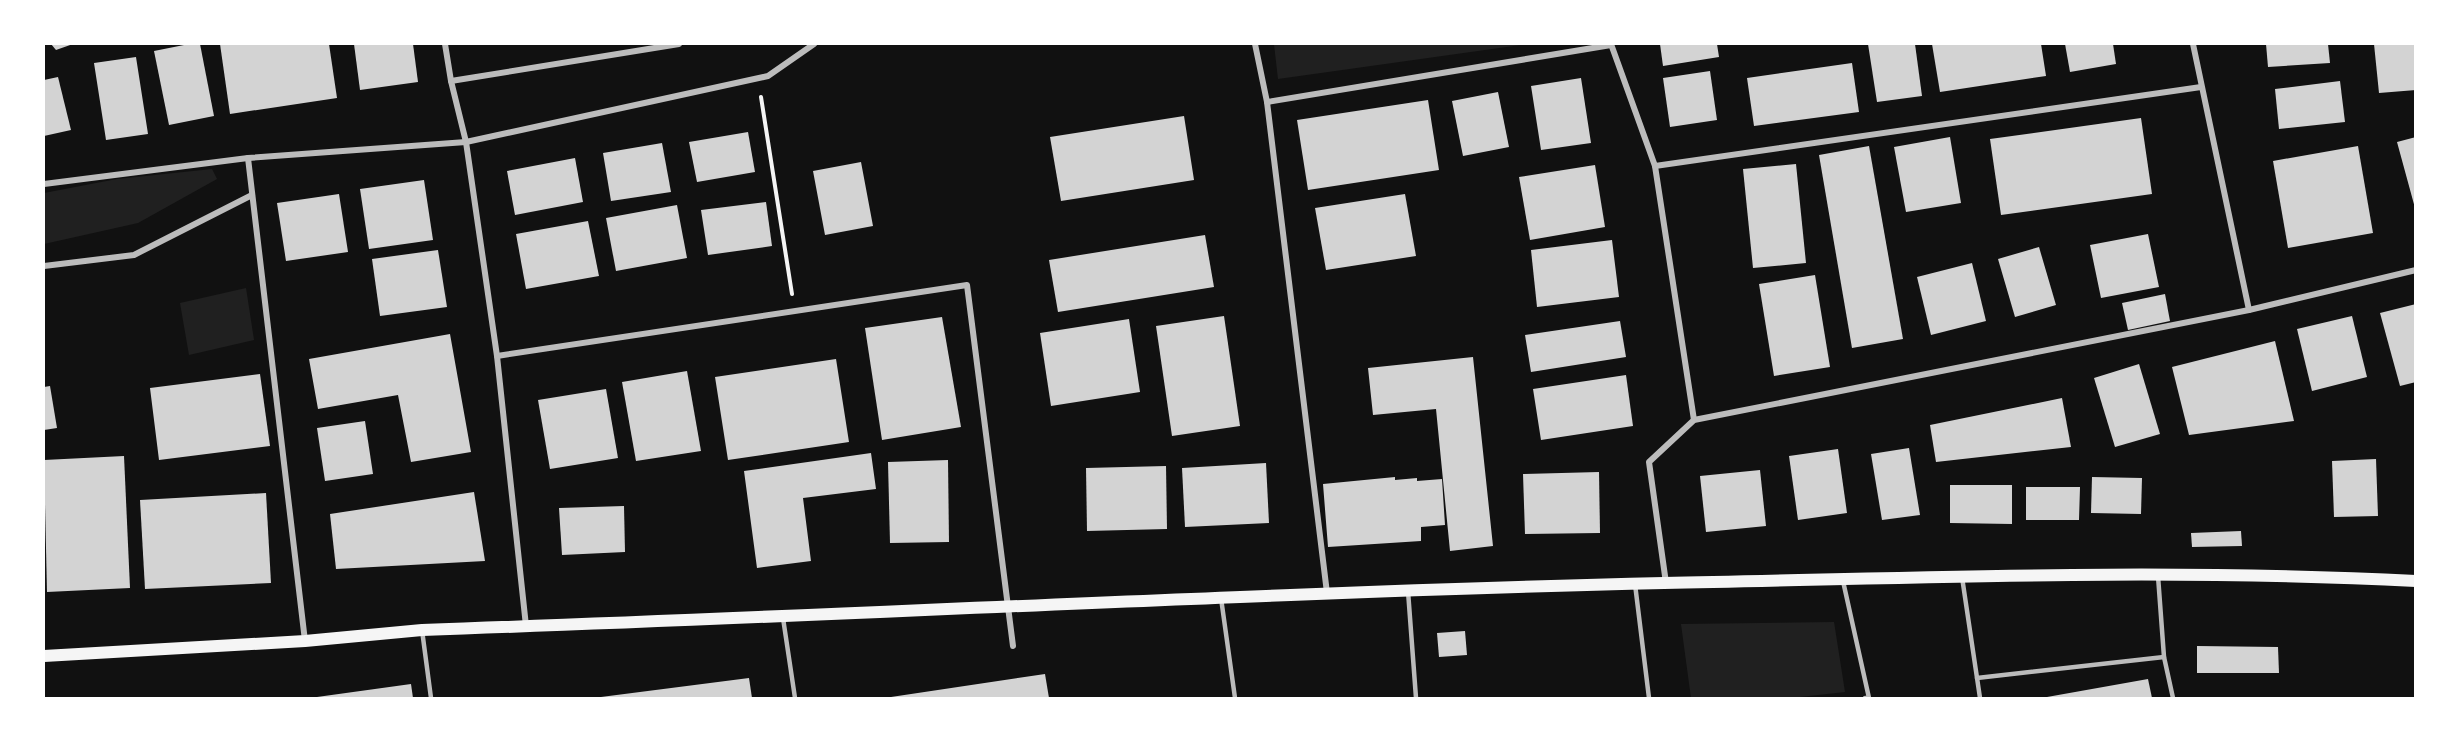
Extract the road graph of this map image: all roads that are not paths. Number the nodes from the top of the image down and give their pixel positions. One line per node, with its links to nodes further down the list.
1 (445, 44): 7 (street)
2 (679, 44): 7 (street)
3 (814, 44): 10 (street)
4 (1255, 44): 9 (street)
5 (1611, 44): 9 (street); 12 (street)
6 (2193, 44): 8 (street)
7 (451, 81): 10 (street)
8 (2201, 87): 12 (street); 17 (street)
9 (1267, 102): 27 (street)
10 (466, 142): 11 (street); 18 (street)
11 (248, 158): 13 (street); 14 (street)
12 (1655, 166): 19 (street)
13 (44, 184)
14 (252, 195): 15 (street); 33 (street)
15 (44, 266)
16 (2415, 270): 17 (street)
17 (2249, 310): 19 (street)
18 (496, 356): 29 (street); 31 (street)
19 (1694, 420): 24 (street)
20 (2157, 574): 21 (main road); 23 (main road); 36 (lane)
21 (1962, 577): 22 (main road); 37 (lane)
22 (1843, 578): 24 (main road); 38 (lane)
23 (2415, 581)
24 (1666, 583): 25 (main road)
25 (1635, 584): 26 (main road); 43 (lane)
26 (1408, 591): 27 (main road); 42 (lane)
27 (1328, 594): 28 (main road)
28 (1221, 598): 29 (main road); 41 (lane)
29 (1008, 607): 30 (main road); 34 (street)
30 (783, 615): 31 (main road); 40 (lane)
31 (526, 626): 32 (main road)
32 (422, 630): 33 (main road); 39 (lane)
33 (305, 641): 35 (main road)
34 (1012, 646)
35 (44, 656)
36 (2164, 657): 37 (lane); 45 (lane)
37 (1977, 678): 44 (lane)
38 (1868, 698)
39 (430, 699)
40 (795, 699)
41 (1235, 699)
42 (1416, 699)
43 (1649, 699)
44 (1980, 699)
45 (2173, 699)

